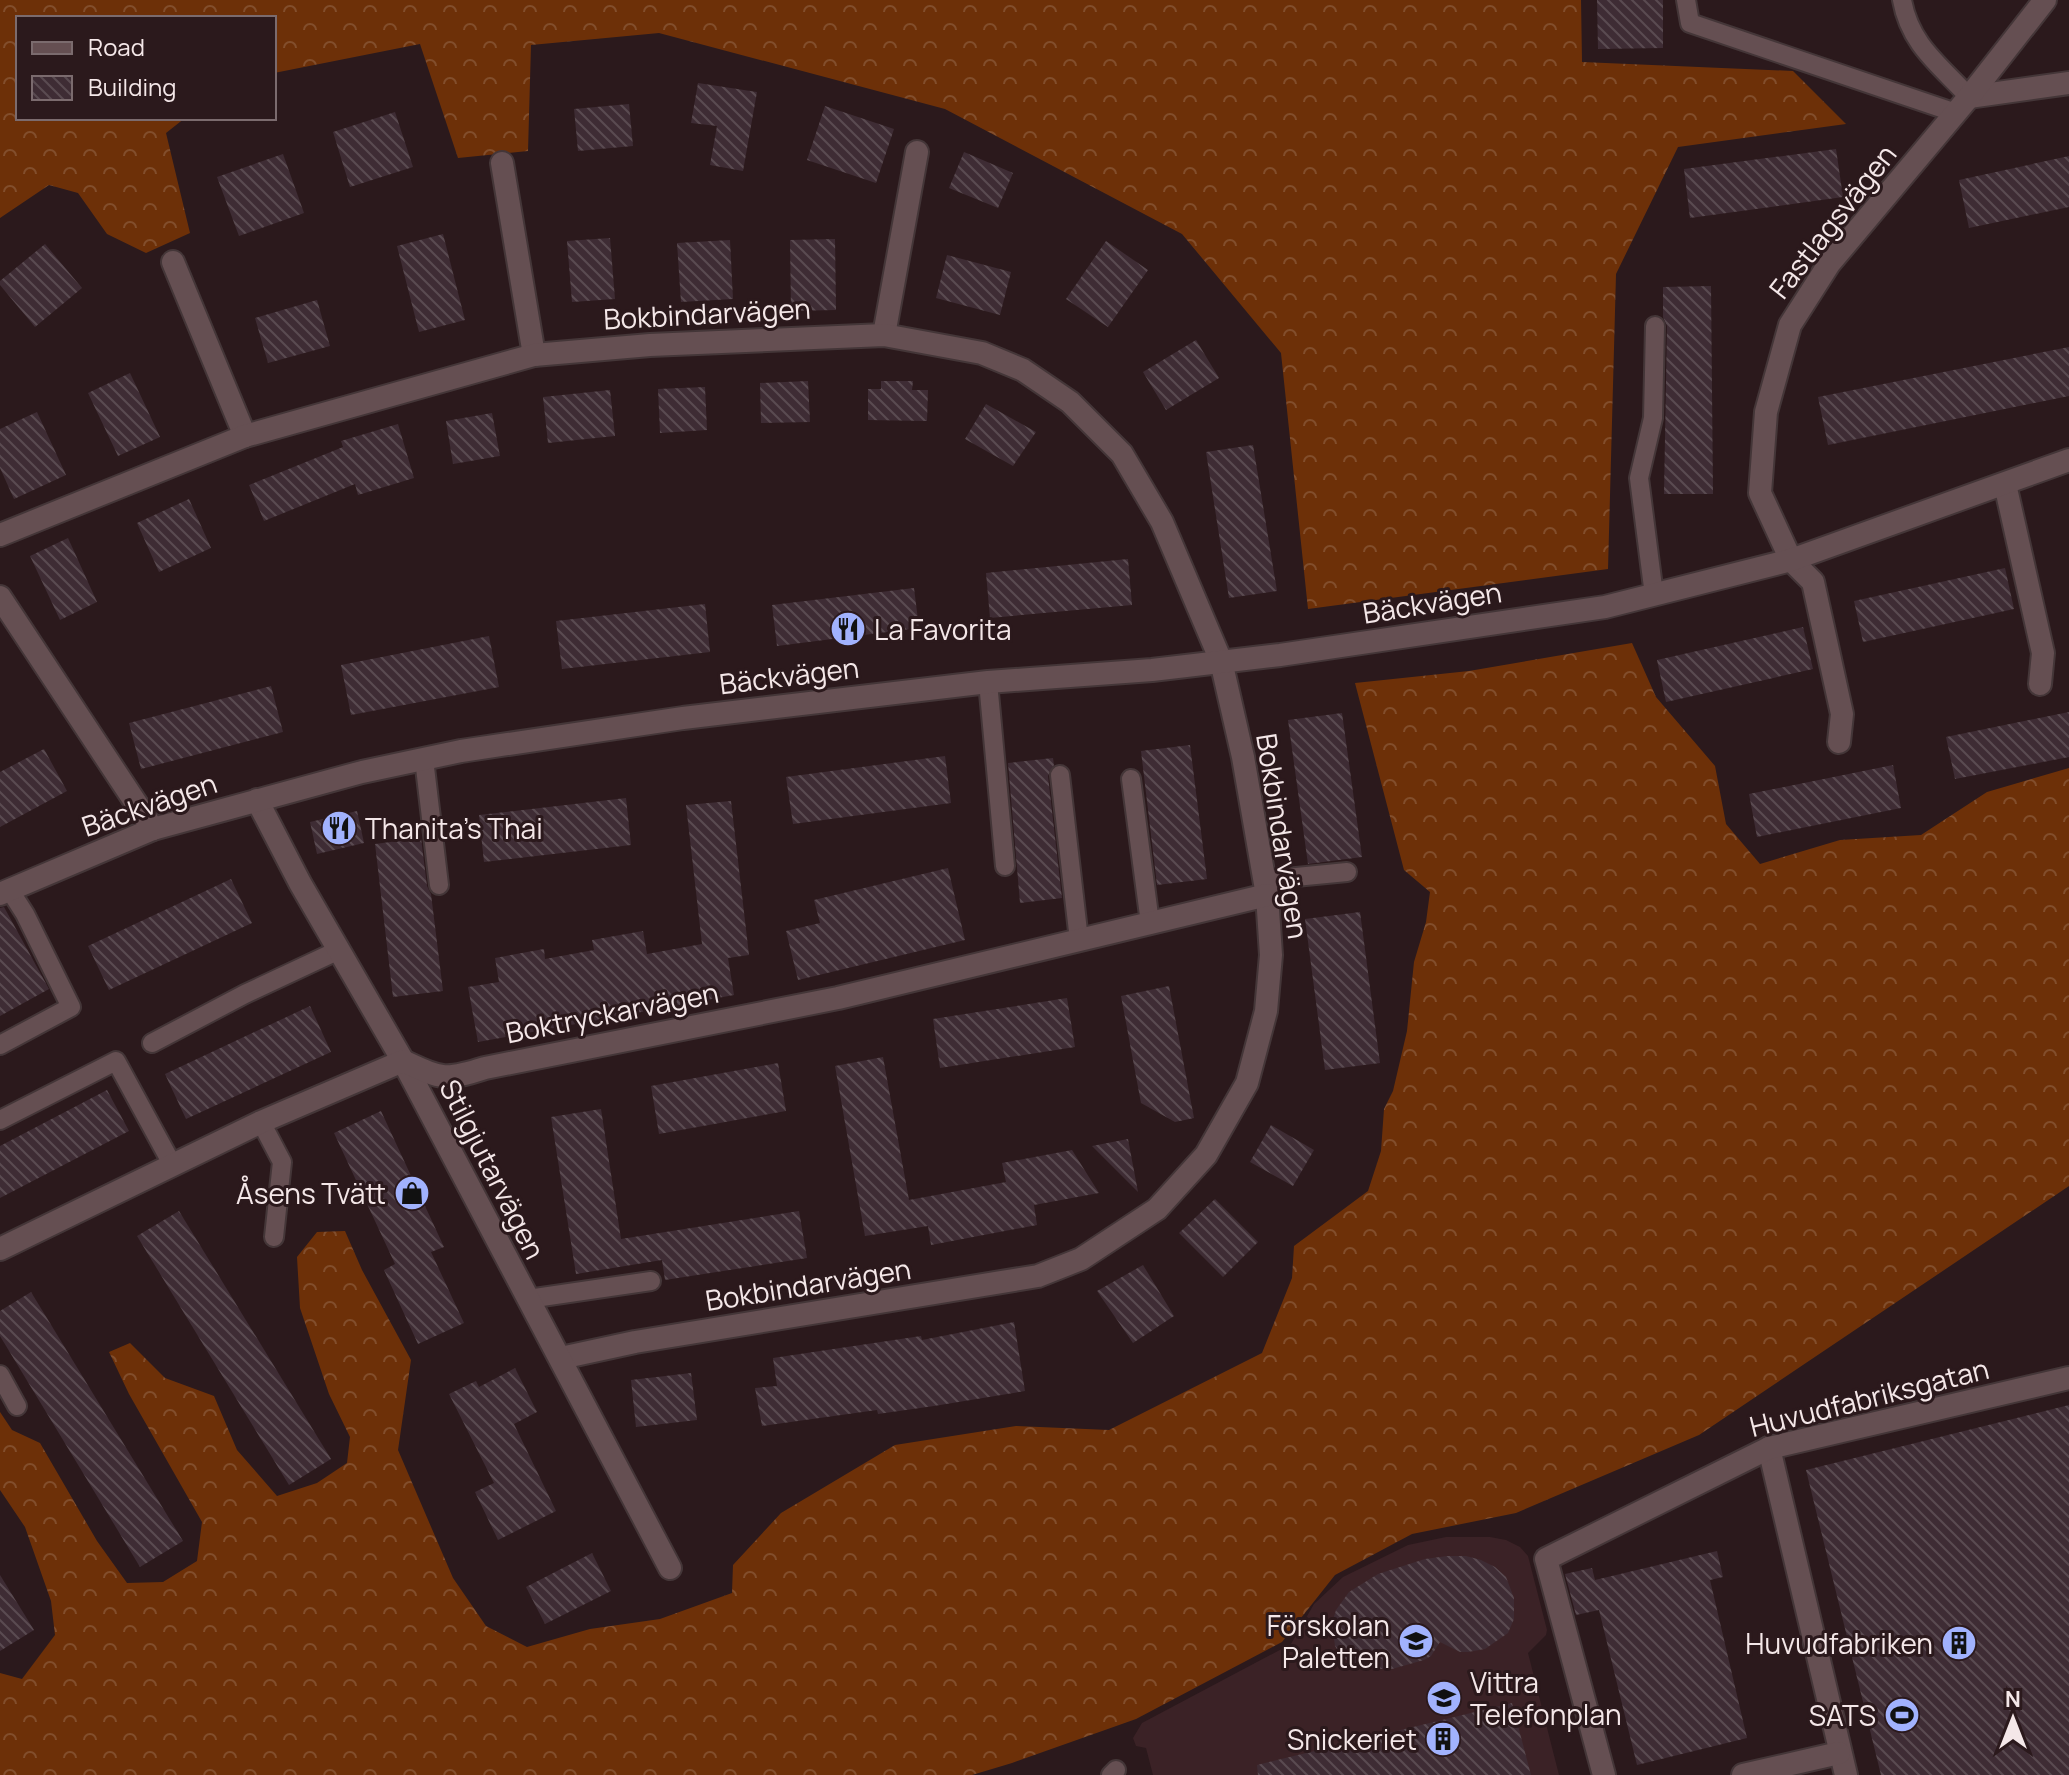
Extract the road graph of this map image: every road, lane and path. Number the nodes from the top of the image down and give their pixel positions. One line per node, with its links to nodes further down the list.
1 (1686, 0): 5 (lane)
2 (1902, 0): 5 (lane)
3 (2045, 0): 5 (street, Fastlagsvägen)
4 (2069, 83): 5 (street)
5 (1962, 105): 16 (street, Fastlagsvägen)
6 (917, 152): 10 (street)
7 (502, 163): 11 (street)
8 (173, 262): 12 (street)
9 (1655, 326): 17 (lane)
10 (884, 335): 11 (street, Bokbindarvägen); 19 (street, Bokbindarvägen)
11 (534, 355): 12 (street, Bokbindarvägen)
12 (245, 436): 15 (street, Bokbindarvägen)
13 (2069, 460): 14 (street, Bäckvägen)
14 (2005, 484): 16 (street, Bäckvägen); 21 (street)
15 (0, 535)
16 (1791, 560): 17 (street, Bäckvägen); 22 (street)
17 (1654, 595): 19 (street, Bäckvägen)
18 (0, 597): 27 (street)
19 (1221, 661): 20 (street, Bäckvägen); 31 (street, Bokbindarvägen)
20 (988, 682): 23 (street, Bäckvägen); 28 (lane)
21 (2040, 684)
22 (1839, 742)
23 (424, 759): 26 (street, Bäckvägen); 30 (lane)
24 (1060, 775): 34 (lane)
25 (1131, 779): 33 (lane)
26 (257, 800): 27 (street, Bäckvägen); 35 (street, Stilgjutarvägen)
27 (153, 829): 32 (street, Bäckvägen)
28 (1005, 866)
29 (1347, 872): 31 (lane)
30 (439, 885)
31 (1266, 887): 33 (street, Boktryckarvägen); 46 (street, Bokbindarvägen)
32 (5, 892): 37 (lane)
33 (1150, 923): 34 (street, Boktryckarvägen)
34 (1079, 940): 38 (street, Boktryckarvägen)
35 (339, 950): 36 (lane); 38 (street, Stilgjutarvägen)
36 (152, 1043)
37 (0, 1045)
38 (403, 1061): 40 (street); 45 (street, Stilgjutarvägen)
39 (0, 1120): 41 (lane)
40 (261, 1122): 41 (street); 42 (lane)
41 (172, 1164): 43 (street)
42 (274, 1237)
43 (0, 1249)
44 (651, 1281): 45 (lane)
45 (528, 1299): 46 (street, Stilgjutarvägen)
46 (561, 1358): 51 (street, Stilgjutarvägen)
47 (0, 1375): 49 (lane)
48 (2069, 1378): 50 (street, Huvudfabriksgatan)
49 (17, 1406)
50 (1769, 1448): 52 (street); 53 (street, Huvudfabriksgatan)
51 (670, 1568)
52 (1839, 1753): 54 (street); 55 (street)
53 (1604, 1775)
54 (1743, 1775)
55 (1846, 1775)

